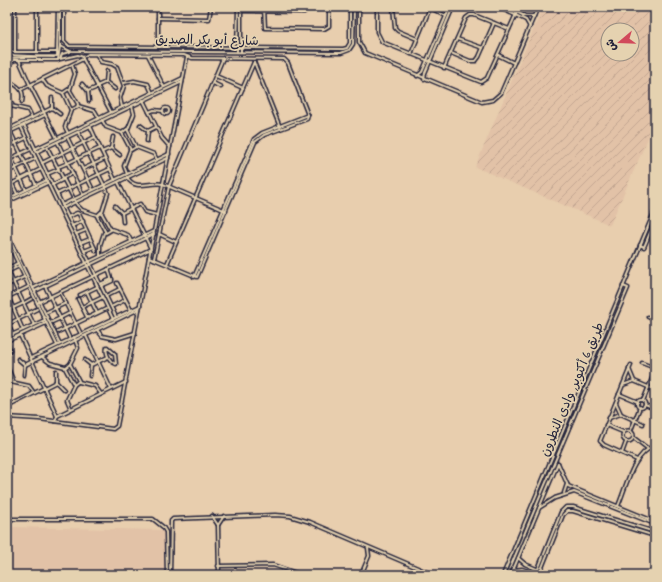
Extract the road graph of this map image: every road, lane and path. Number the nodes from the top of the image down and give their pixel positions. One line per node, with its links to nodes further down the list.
1 (15, 7): 56 (street)
2 (37, 7): 57 (street)
3 (59, 7): 32 (street); 58 (street)
4 (64, 7): 33 (street)
5 (158, 7): 31 (street)
6 (211, 7): 31 (street)
7 (238, 7): 35 (street)
8 (241, 7): 26 (street)
9 (264, 7): 27 (street)
10 (310, 7): 27 (street)
11 (329, 7): 27 (street)
12 (350, 7): 24 (street)
13 (354, 7): 25 (street)
14 (359, 7): 86 (street)
15 (377, 7): 67 (street)
16 (393, 7): 40 (street)
17 (430, 7): 29 (street); 40 (street)
18 (450, 7): 29 (street)
19 (453, 7): 78 (street)
20 (498, 7): 28 (street)
21 (506, 7): 28 (street)
22 (533, 7): 28 (street)
23 (538, 7): 30 (street)
24 (350, 10): 25 (street); 47 (street)
25 (354, 10): 47 (street)
26 (241, 12): 27 (street); 36 (street)
27 (264, 12)
28 (516, 13): 30 (street); 37 (street); 38 (street)
29 (446, 16): 78 (street)
30 (534, 16): 37 (street)
31 (158, 18): 43 (street)
32 (60, 23): 33 (street); 41 (street)
33 (64, 23): 42 (street, شارع أبو بكر الصديق)
34 (494, 23): 38 (street); 39 (street); 48 (street)
35 (238, 24): 36 (street); 45 (street)
36 (241, 24): 46 (street)
37 (530, 27): 79 (street)
38 (509, 29): 69 (street)
39 (457, 38): 48 (street); 64 (street)
40 (417, 39): 67 (street)
41 (60, 46): 52 (street); 76 (street)
42 (140, 47): 43 (street, شارع أبو بكر الصديق); 53 (street)
43 (158, 47): 44 (street, شارع أبو بكر الصديق)
44 (174, 48): 45 (street, شارع أبو بكر الصديق); 59 (street)
45 (237, 48): 46 (street, شارع أبو بكر الصديق); 54 (street)
46 (241, 48): 49 (street, شارع أبو بكر الصديق); 60 (street)
47 (348, 48): 51 (street, شارع أبو بكر الصديق); 63 (street)
48 (483, 48): 64 (street)
49 (280, 49): 50 (street, شارع أبو بكر الصديق); 61 (street)
50 (294, 49): 51 (street, شارع أبو بكر الصديق); 62 (street)
51 (325, 49): 63 (street)
52 (70, 51): 53 (street); 73 (street)
53 (140, 51): 59 (street)
54 (237, 51): 59 (street); 60 (street)
55 (7, 52): 56 (street)
56 (15, 52): 65 (street)
57 (37, 52): 58 (street); 65 (street)
58 (58, 52): 70 (street)
59 (174, 52)
60 (242, 52): 61 (street)
61 (280, 52): 62 (street)
62 (294, 52): 63 (street)
63 (325, 53)
64 (451, 53): 83 (street)
65 (24, 54): 70 (street); 72 (street)
66 (97, 54): 68 (street); 73 (street); 93 (street)
67 (411, 54): 78 (street)
68 (148, 55): 71 (street); 99 (street)
69 (498, 55): 79 (street); 83 (street)
70 (54, 57): 72 (street)
71 (187, 57): 74 (street); 88 (street)
72 (7, 58): 75 (street)
73 (83, 58): 81 (street); 98 (street)
74 (223, 58): 77 (street); 85 (street)
75 (14, 60): 76 (street); 80 (street)
76 (19, 60): 97 (street)
77 (254, 60): 101 (street); 132 (street); 132 (street)
78 (428, 61): 83 (street); 86 (street); 90 (street)
79 (514, 63): 90 (street)
80 (7, 64)
81 (72, 65): 89 (street); 103 (street)
82 (7, 67): 87 (street)
83 (444, 68)
84 (107, 71): 91 (street)
85 (216, 76): 94 (street); 101 (street)
86 (416, 76): 90 (street)
87 (7, 77)
88 (183, 78): 92 (street); 99 (street)
89 (42, 79): 97 (street); 106 (street)
90 (424, 79)
91 (106, 82): 98 (street); 104 (street)
92 (182, 82): 110 (street); 152 (street)
93 (124, 83): 107 (street); 116 (street)
94 (213, 83): 100 (street); 202 (street)
95 (14, 84): 102 (street)
96 (82, 84): 105 (street)
97 (30, 85): 102 (street); 123 (street)
98 (98, 86): 105 (street); 121 (street)
99 (164, 87): 107 (street)
100 (221, 87)
101 (243, 88): 211 (street)
102 (22, 89): 112 (street)
103 (70, 89): 106 (street); 114 (street)
104 (115, 89)
105 (88, 91): 111 (street)
106 (63, 93): 119 (street)
107 (152, 93): 115 (street)
108 (7, 94): 113 (street)
109 (52, 98): 118 (street)
110 (143, 100): 115 (street); 122 (street)
111 (89, 101)
112 (22, 102)
113 (11, 106): 117 (street); 125 (street)
114 (78, 106): 119 (street); 126 (street)
115 (130, 106): 116 (street); 127 (street); 133 (street)
116 (122, 107): 121 (street)
117 (7, 108)
118 (52, 108): 123 (street); 124 (street)
119 (71, 110): 138 (street)
120 (164, 111): 122 (street)
121 (111, 112): 126 (street)
122 (149, 112): 131 (street)
123 (45, 114): 125 (street); 129 (street); 144 (street)
124 (60, 114)
125 (32, 118): 134 (street)
126 (99, 118): 139 (street)
127 (102, 120): 130 (street); 140 (street)
128 (140, 125): 135 (street)
129 (22, 126): 134 (street); 143 (street); 158 (street)
130 (90, 126): 136 (street); 141 (street)
131 (156, 127): 135 (street); 152 (street)
132 (280, 127): 220 (street); 222 (street)
133 (128, 129): 140 (street); 151 (street)
134 (9, 130): 137 (street); 147 (street)
135 (148, 131): 146 (street)
136 (78, 132): 139 (street); 148 (street)
137 (7, 133)
138 (68, 133): 139 (street); 144 (street)
139 (72, 133): 150 (street)
140 (122, 133): 159 (street)
141 (95, 137): 148 (street); 156 (street)
142 (113, 137): 157 (street)
143 (26, 138): 147 (street); 154 (street)
144 (57, 138): 158 (street)
145 (68, 139): 155 (street)
146 (147, 141)
147 (16, 142): 153 (street); 161 (street)
148 (84, 142): 155 (street); 163 (street)
149 (58, 143): 162 (street)
150 (47, 147): 158 (street); 168 (street)
151 (136, 147): 159 (street); 172 (street)
152 (170, 147): 165 (street)
153 (7, 148): 166 (street)
154 (31, 148): 161 (street); 167 (street)
155 (73, 148): 162 (street); 169 (street)
156 (100, 148): 160 (street); 163 (street)
157 (111, 148): 160 (street); 164 (street)
158 (36, 150): 176 (street)
159 (130, 150): 188 (street)
160 (102, 152): 170 (street)
161 (21, 153): 166 (street); 173 (street)
162 (63, 153): 168 (street); 174 (street)
163 (89, 153): 169 (street); 177 (street)
164 (120, 155)
165 (168, 156): 172 (street); 175 (street); 197 (street)
166 (11, 158): 171 (street); 178 (street)
167 (36, 158): 173 (street); 180 (street)
168 (53, 158): 176 (street); 179 (street)
169 (78, 158): 174 (street); 181 (street)
170 (105, 158): 177 (street); 182 (street)
171 (7, 160)
172 (157, 160): 175 (street)
173 (26, 163): 178 (street); 185 (street)
174 (68, 163): 179 (street); 184 (street)
175 (153, 163): 188 (street)
176 (42, 164): 186 (street)
177 (94, 164): 181 (street); 187 (street)
178 (16, 168): 183 (street); 189 (street)
179 (58, 168): 186 (street); 190 (street)
180 (41, 169): 185 (street); 193 (street)
181 (83, 169): 191 (street)
182 (110, 169): 187 (street); 192 (street)
183 (7, 173): 195 (street)
184 (73, 173): 190 (street); 196 (street)
185 (31, 174): 189 (street); 198 (street)
186 (47, 174): 199 (street)
187 (99, 174): 191 (street); 201 (street)
188 (127, 176): 192 (street); 194 (street); 197 (street)
189 (21, 179): 195 (street); 204 (street)
190 (64, 179): 199 (street); 203 (street)
191 (88, 179): 196 (street); 205 (street)
192 (115, 180): 201 (street)
193 (47, 182): 198 (street); 208 (street); 210 (street)
194 (118, 182): 201 (street); 219 (street)
195 (12, 183): 200 (street); 208 (street)
196 (78, 184): 203 (street); 209 (street)
197 (163, 184): 202 (street); 226 (street)
198 (36, 185): 204 (street)
199 (52, 185): 207 (street)
200 (7, 186)
201 (105, 186): 206 (street); 223 (street)
202 (169, 186): 211 (street); 241 (street)
203 (69, 189): 207 (street); 213 (street)
204 (26, 190): 208 (street)
205 (93, 190): 206 (street); 209 (street)
206 (98, 190): 215 (street)
207 (57, 194): 210 (street)
208 (19, 195): 212 (street); 214 (street)
209 (83, 195): 213 (street)
210 (57, 198): 216 (street); 236 (street)
211 (195, 198): 220 (street); 246 (street)
212 (7, 199)
213 (74, 199): 215 (street); 216 (street)
214 (7, 202)
215 (76, 202): 218 (street); 225 (street)
216 (62, 205): 218 (street)
217 (116, 206): 224 (street)
218 (63, 208): 227 (street)
219 (131, 209): 224 (street); 226 (street); 242 (street)
220 (223, 210): 222 (street); 266 (street)
221 (655, 210): 248 (street, طريق 6 أكتوبر, وادى النطرون)
222 (226, 211): 266 (street)
223 (102, 212): 225 (street); 232 (street)
224 (122, 213): 230 (street)
225 (97, 215): 237 (street)
226 (157, 215): 235 (street)
227 (68, 217): 228 (street); 231 (street)
228 (82, 221): 231 (street); 234 (street)
229 (655, 221): 248 (street)
230 (123, 222)
231 (72, 226): 233 (street)
232 (111, 229): 237 (street); 245 (street)
233 (74, 230): 236 (street); 239 (street)
234 (87, 230): 239 (street); 243 (street)
235 (154, 230): 240 (street); 242 (street)
236 (71, 232): 259 (street)
237 (104, 233): 254 (street)
238 (7, 234): 244 (street)
239 (76, 234): 247 (street)
240 (154, 234): 242 (street); 251 (street)
241 (159, 234): 246 (street); 256 (street)
242 (144, 237): 245 (street); 250 (street); 251 (street)
243 (90, 238): 247 (street); 249 (street)
244 (8, 239): 258 (street); 264 (street)
245 (131, 241): 250 (street)
246 (176, 242): 260 (street)
247 (80, 243): 252 (street)
248 (640, 245): 272 (street, طريق 6 أكتوبر, وادى النطرون)
249 (94, 247): 252 (street); 253 (street)
250 (120, 248): 254 (street); 257 (street)
251 (151, 249): 255 (street); 261 (street)
252 (84, 251): 257 (street)
253 (96, 251)
254 (100, 256): 257 (street)
255 (149, 257): 256 (street); 294 (street)
256 (154, 260): 260 (street)
257 (90, 263): 259 (street); 263 (street)
258 (19, 264): 262 (street); 264 (street)
259 (87, 264): 265 (street); 271 (street); 275 (street)
260 (166, 264): 266 (street)
261 (108, 269): 263 (street); 270 (street)
262 (8, 270): 267 (street)
263 (96, 275): 265 (street); 270 (street)
264 (26, 276): 267 (street); 275 (street); 291 (street)
265 (93, 277): 274 (street); 278 (street)
266 (194, 277)
267 (14, 282): 269 (street); 277 (street)
268 (117, 283): 276 (street)
269 (7, 285)
270 (101, 285): 282 (street)
271 (45, 286): 275 (street); 283 (street)
272 (623, 286): 432 (street, طريق 6 أكتوبر, وادى النطرون); 433 (street, طريق 6 أكتوبر, وادى النطرون)
273 (28, 287): 277 (street)
274 (97, 287): 279 (street); 311 (street)
275 (34, 289): 291 (street)
276 (120, 289): 282 (street); 287 (street)
277 (18, 292): 280 (street); 290 (street)
278 (60, 292): 283 (street); 292 (street)
279 (87, 292): 281 (street); 289 (street)
280 (8, 295): 288 (street)
281 (80, 295)
282 (106, 296): 306 (street)
283 (51, 297): 291 (street); 297 (street)
284 (101, 298): 289 (street)
285 (32, 299): 290 (street)
286 (78, 299): 295 (street)
287 (126, 300): 293 (street); 301 (street)
288 (8, 301): 296 (street)
289 (92, 302): 295 (street); 304 (street)
290 (24, 303): 296 (street); 305 (street)
291 (38, 303): 312 (street); 323 (street)
292 (66, 303): 297 (street); 303 (street)
293 (113, 306)
294 (140, 306): 300 (street); 301 (street)
295 (82, 307): 309 (street)
296 (13, 308): 310 (street)
297 (56, 308): 302 (street); 308 (street)
298 (37, 309): 305 (street)
299 (106, 309): 304 (street)
300 (139, 309): 318 (street); 324 (street)
301 (131, 310): 306 (street)
302 (47, 312)
303 (71, 313): 308 (street); 317 (street)
304 (97, 313): 309 (street)
305 (29, 314): 310 (street); 319 (street)
306 (116, 317): 311 (street)
307 (648, 317): 313 (street)
308 (60, 318): 314 (street); 320 (street)
309 (87, 318): 317 (street)
310 (18, 319): 316 (street); 321 (street)
311 (113, 319): 318 (street)
312 (45, 320): 315 (street); 319 (street)
313 (655, 320)
314 (52, 322)
315 (46, 323): 327 (street); 329 (street)
316 (7, 324): 326 (street)
317 (76, 324): 320 (street); 325 (street)
318 (106, 324): 322 (street); 325 (street)
319 (34, 325): 321 (street)
320 (65, 328): 323 (street); 332 (street)
321 (23, 330): 326 (street)
322 (97, 330): 324 (street); 328 (street)
323 (57, 333): 329 (street); 335 (street)
324 (135, 333): 362 (street)
325 (81, 334): 331 (street)
326 (13, 335): 330 (street)
327 (20, 335): 333 (street); 340 (street)
328 (86, 335): 334 (street); 344 (street)
329 (53, 336): 336 (street)
330 (7, 337)
331 (74, 338): 332 (street); 334 (street)
332 (70, 339): 335 (street)
333 (7, 341): 337 (street)
334 (75, 341): 338 (street); 346 (street)
335 (60, 344): 336 (street)
336 (57, 345): 340 (street)
337 (7, 356)
338 (42, 356): 343 (street); 351 (street)
339 (108, 357): 339 (street); 344 (street)
340 (31, 358): 343 (street)
341 (18, 359): 347 (street)
342 (85, 360): 348 (street)
343 (32, 361): 347 (street); 367 (street)
344 (98, 362): 348 (street); 368 (street)
345 (642, 362): 352 (street)
346 (70, 364): 351 (street); 361 (street)
347 (25, 365): 355 (street)
348 (91, 365): 356 (street)
349 (631, 365): 353 (street)
350 (7, 366): 359 (street)
351 (65, 367): 364 (street)
352 (655, 368)
353 (629, 369): 358 (street); 365 (street)
354 (56, 371): 360 (street)
355 (24, 375)
356 (90, 376)
357 (653, 376): 366 (street)
358 (634, 381): 365 (street); 366 (street)
359 (11, 382): 363 (street); 371 (street)
360 (56, 382): 367 (street); 369 (street)
361 (79, 382): 364 (street); 372 (street)
362 (126, 382): 368 (street); 386 (street)
363 (7, 384)
364 (74, 385): 380 (street)
365 (623, 385): 373 (street)
366 (649, 387): 370 (street); 374 (street)
367 (45, 388): 371 (street); 383 (street)
368 (111, 389): 372 (street)
369 (64, 390)
370 (655, 390)
371 (34, 394): 378 (street)
372 (101, 394): 380 (street)
373 (619, 394): 375 (street); 376 (street)
374 (643, 401): 376 (street); 377 (street)
375 (616, 402): 382 (street); 385 (street)
376 (638, 402): 379 (street)
377 (645, 405): 379 (street); 381 (street)
378 (7, 407)
379 (640, 407): 387 (street)
380 (71, 409): 383 (street)
381 (655, 409)
382 (621, 414): 385 (street); 387 (street)
383 (57, 416): 386 (street)
384 (7, 417): 386 (street)
385 (609, 418): 389 (street)
386 (55, 420)
387 (635, 420): 388 (street); 390 (street)
388 (643, 424)
389 (606, 426): 391 (street); 396 (street)
390 (631, 430): 391 (street); 392 (street)
391 (623, 432): 393 (street)
392 (634, 438): 393 (street); 395 (street)
393 (626, 442): 396 (street)
394 (655, 445): 395 (street)
395 (647, 449): 397 (street)
396 (622, 453): 397 (street)
397 (637, 460): 405 (street)
398 (566, 484): 399 (street); 400 (street); 406 (street)
399 (578, 491): 400 (street); 401 (street)
400 (564, 494): 406 (street)
401 (584, 494): 402 (street); 403 (street)
402 (594, 496): 403 (street); 404 (street)
403 (593, 499): 404 (street)
404 (597, 499): 405 (street); 407 (street)
405 (618, 506): 407 (street)
406 (539, 508): 419 (street)
407 (636, 515): 411 (street); 412 (street)
408 (212, 516): 409 (street); 413 (street); 427 (street)
409 (224, 516): 413 (street); 416 (street)
410 (7, 519): 426 (street)
411 (655, 519)
412 (655, 524)
413 (218, 525): 420 (street)
414 (655, 532): 424 (street)
415 (655, 536): 424 (street)
416 (368, 548): 417 (street); 418 (street)
417 (376, 551): 418 (street); 431 (street)
418 (369, 556): 430 (street)
419 (518, 558): 421 (street); 422 (street)
420 (218, 566): 428 (street); 429 (street)
421 (532, 568): 423 (street); 424 (street)
422 (513, 570): 423 (street); 434 (street)
423 (530, 571): 425 (street)
424 (539, 571): 425 (street); 435 (street)
425 (538, 574)
426 (167, 575)
427 (170, 575)
428 (218, 575)
429 (302, 575)
430 (361, 575)
431 (434, 575)
432 (503, 575)
433 (507, 575)
434 (511, 575)
435 (550, 575)

